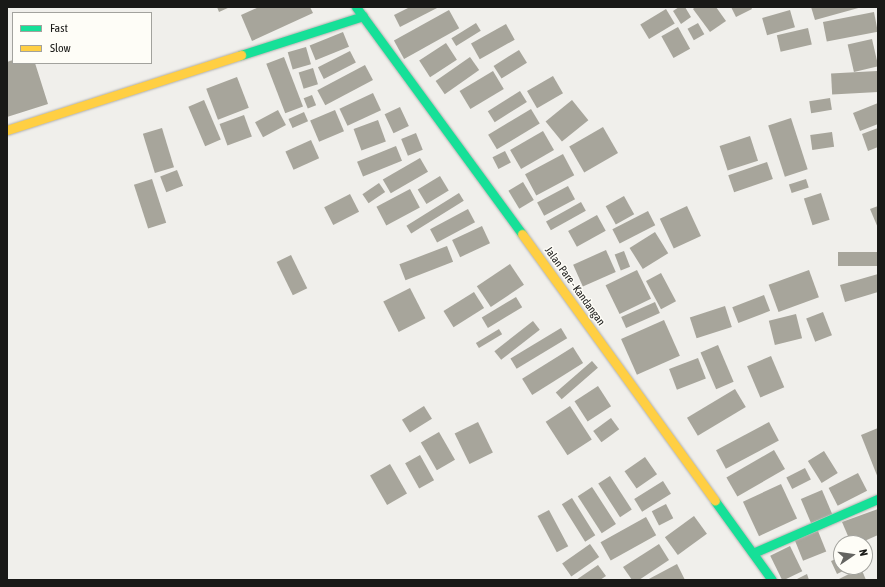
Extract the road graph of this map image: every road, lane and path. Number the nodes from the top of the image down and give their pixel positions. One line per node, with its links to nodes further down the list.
1 (356, 7): 2 (main road, Jalan Pare - Kandangan)
2 (363, 16): 3 (main road); 5 (main road, Jalan Pare - Kandangan)
3 (7, 130)
4 (878, 499): 5 (main road)
5 (753, 554): 6 (main road, Jalan Pare - Kandangan)
6 (772, 580)

